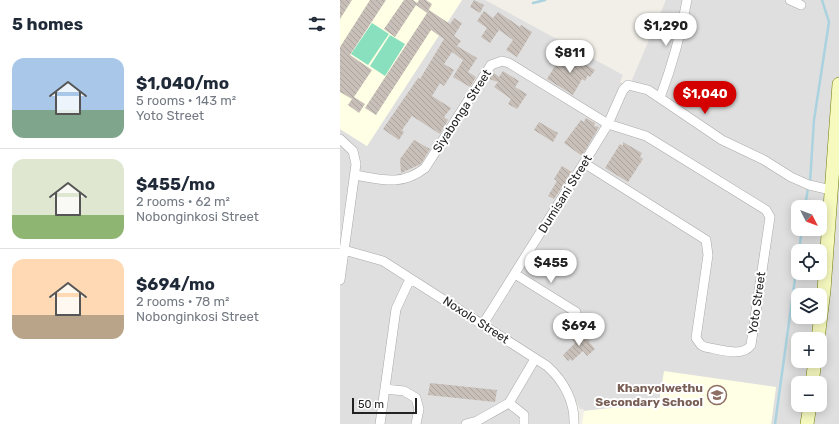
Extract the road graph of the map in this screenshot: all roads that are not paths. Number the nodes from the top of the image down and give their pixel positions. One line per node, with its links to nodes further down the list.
1 (687, 0): 5 (street)
2 (790, 0): 3 (street)
3 (802, 5)
4 (839, 84): 10 (street)
5 (660, 98): 6 (street, Dumisani Street); 10 (street)
6 (608, 124): 8 (street, Dumisani Street); 8 (street, Yoto Street); 9 (street, Siyabonga Street)
7 (340, 139): 9 (street)
8 (584, 163): 12 (street, Dumisani Street)
9 (355, 175): 11 (street)
10 (831, 190): 17 (street)
11 (344, 250): 13 (street, Noxolo Street); 14 (street)
12 (515, 274): 15 (street); 16 (street, Dumisani Street)
13 (410, 279): 16 (street, Noxolo Street); 19 (street)
14 (340, 280)
15 (576, 312)
16 (483, 324): 18 (street, Noxolo Street)
17 (819, 332)
18 (535, 359): 20 (street); 27 (street, Noxolo Street)
19 (385, 389): 23 (street); 24 (street)
20 (509, 403): 22 (street); 26 (street)
21 (809, 412): 28 (street)
22 (477, 423): 25 (street)
23 (380, 424)
24 (416, 424)
25 (466, 424)
26 (524, 424)
27 (574, 424)
28 (807, 424)

